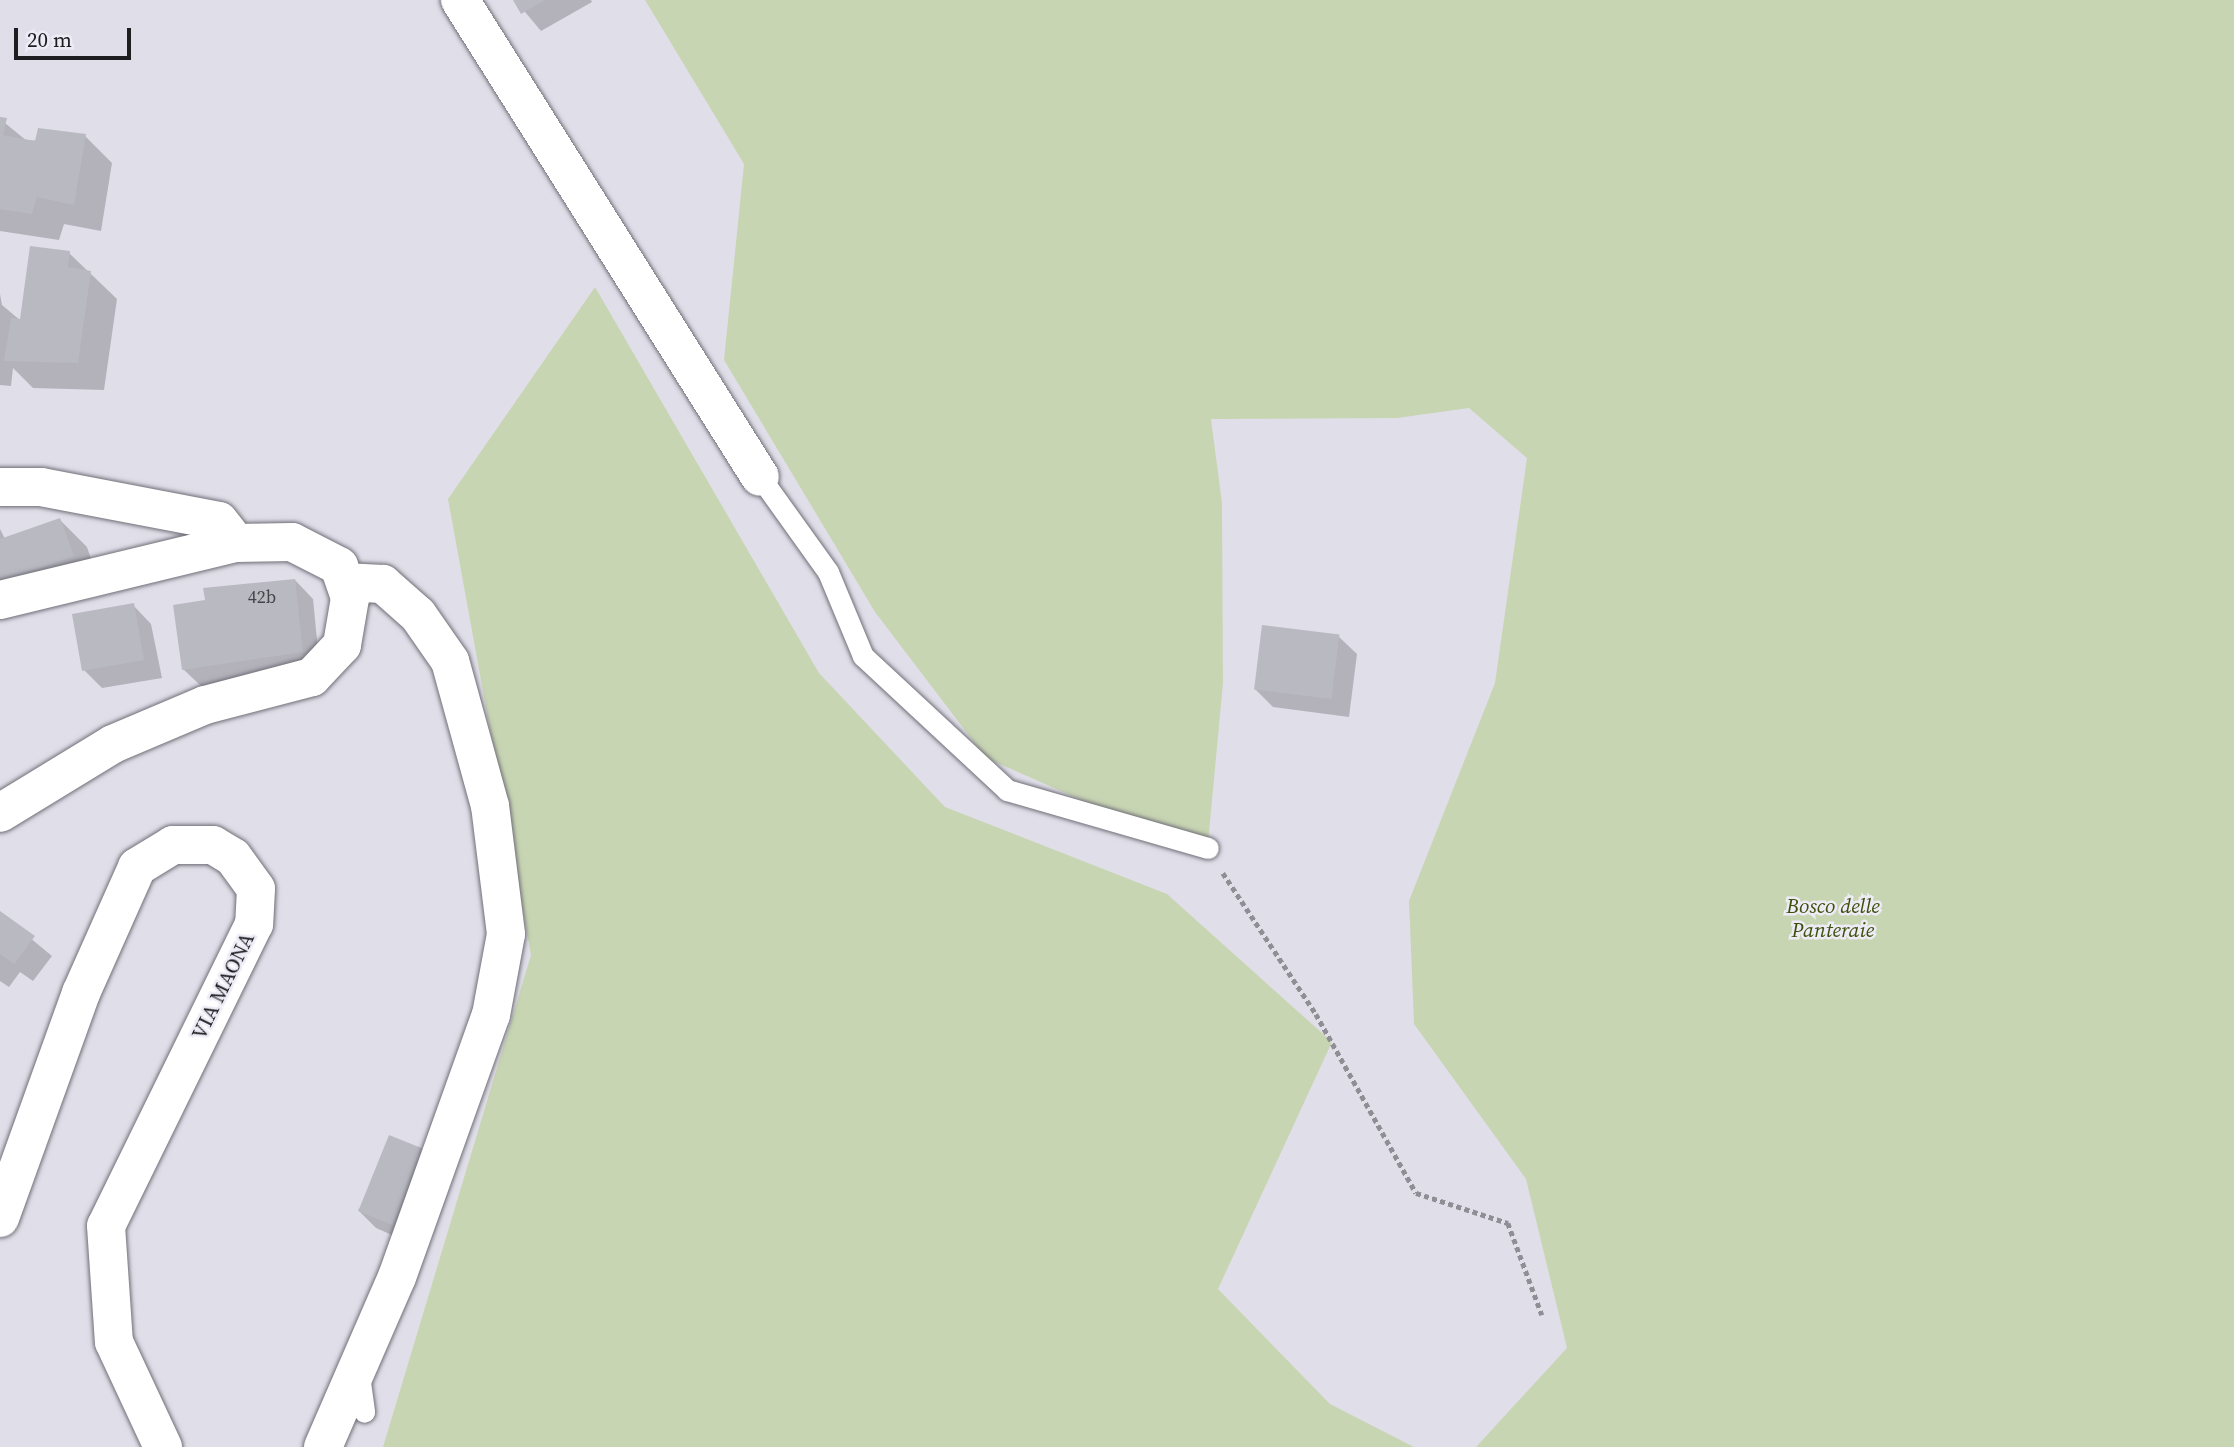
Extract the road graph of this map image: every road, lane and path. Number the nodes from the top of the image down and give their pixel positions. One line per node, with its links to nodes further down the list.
1 (460, 0): 2 (main road)
2 (760, 477): 8 (lane)
3 (0, 487): 4 (main road)
4 (236, 543): 5 (main road); 6 (main road)
5 (348, 582): 7 (main road); 11 (main road)
6 (0, 600)
7 (0, 813)
8 (1208, 848): 10 (path)
9 (0, 1218): 13 (main road, VIA MAONA)
10 (1542, 1315)
11 (358, 1369): 12 (lane); 14 (main road)
12 (364, 1412)
13 (163, 1447)
14 (323, 1447)

